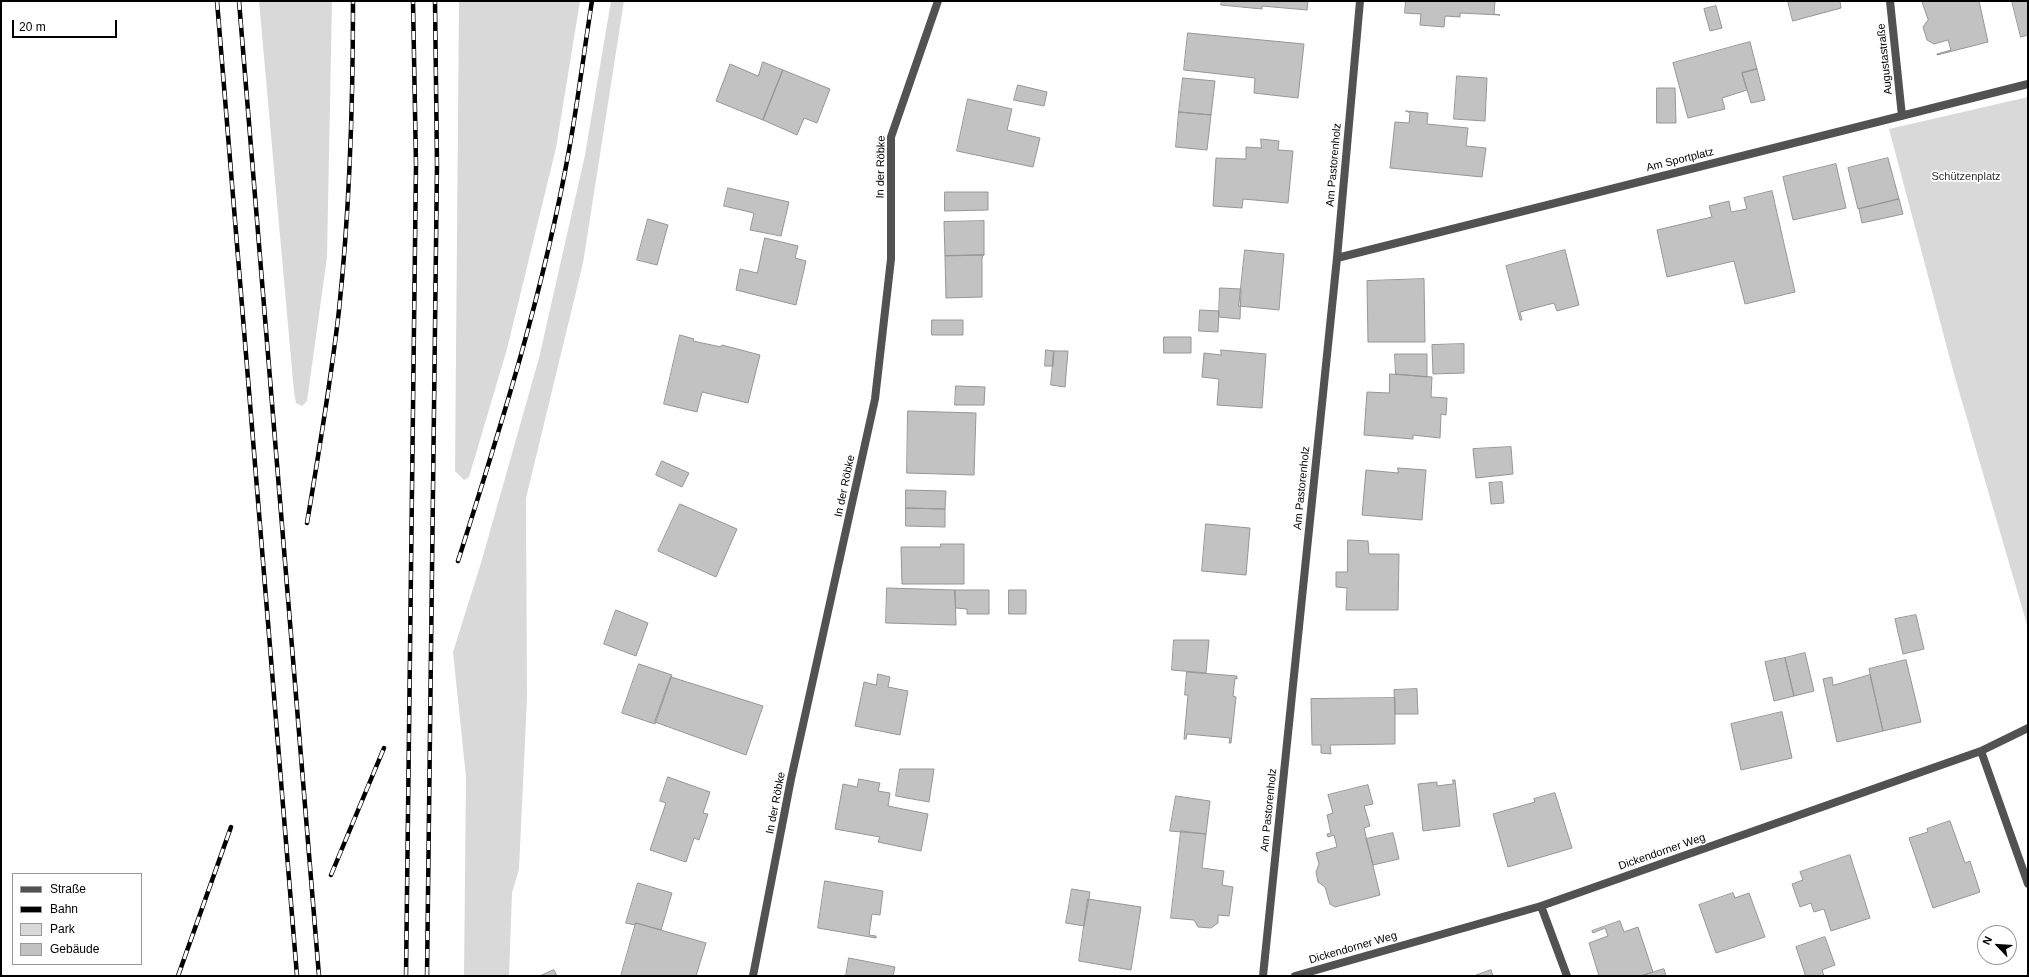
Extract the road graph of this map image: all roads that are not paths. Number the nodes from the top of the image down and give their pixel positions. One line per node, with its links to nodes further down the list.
1 (938, 1): 11 (street, In der Röbke)
2 (1360, 1): 6 (street, Am Pastorenholz)
3 (1890, 1): 5 (street, Augustastraße)
4 (2028, 84): 5 (street, Am Sportplatz)
5 (1902, 116): 6 (street, Am Sportplatz)
6 (1336, 258): 12 (street, Am Pastorenholz)
7 (2028, 728): 8 (street, Dickendorner Weg)
8 (1981, 751): 9 (street); 10 (street, Dickendorner Weg)
9 (2028, 884)
10 (1542, 906): 13 (street, Dickendorner Weg); 14 (street)
11 (753, 976)
12 (1263, 976)
13 (1295, 976)
14 (1567, 976)

